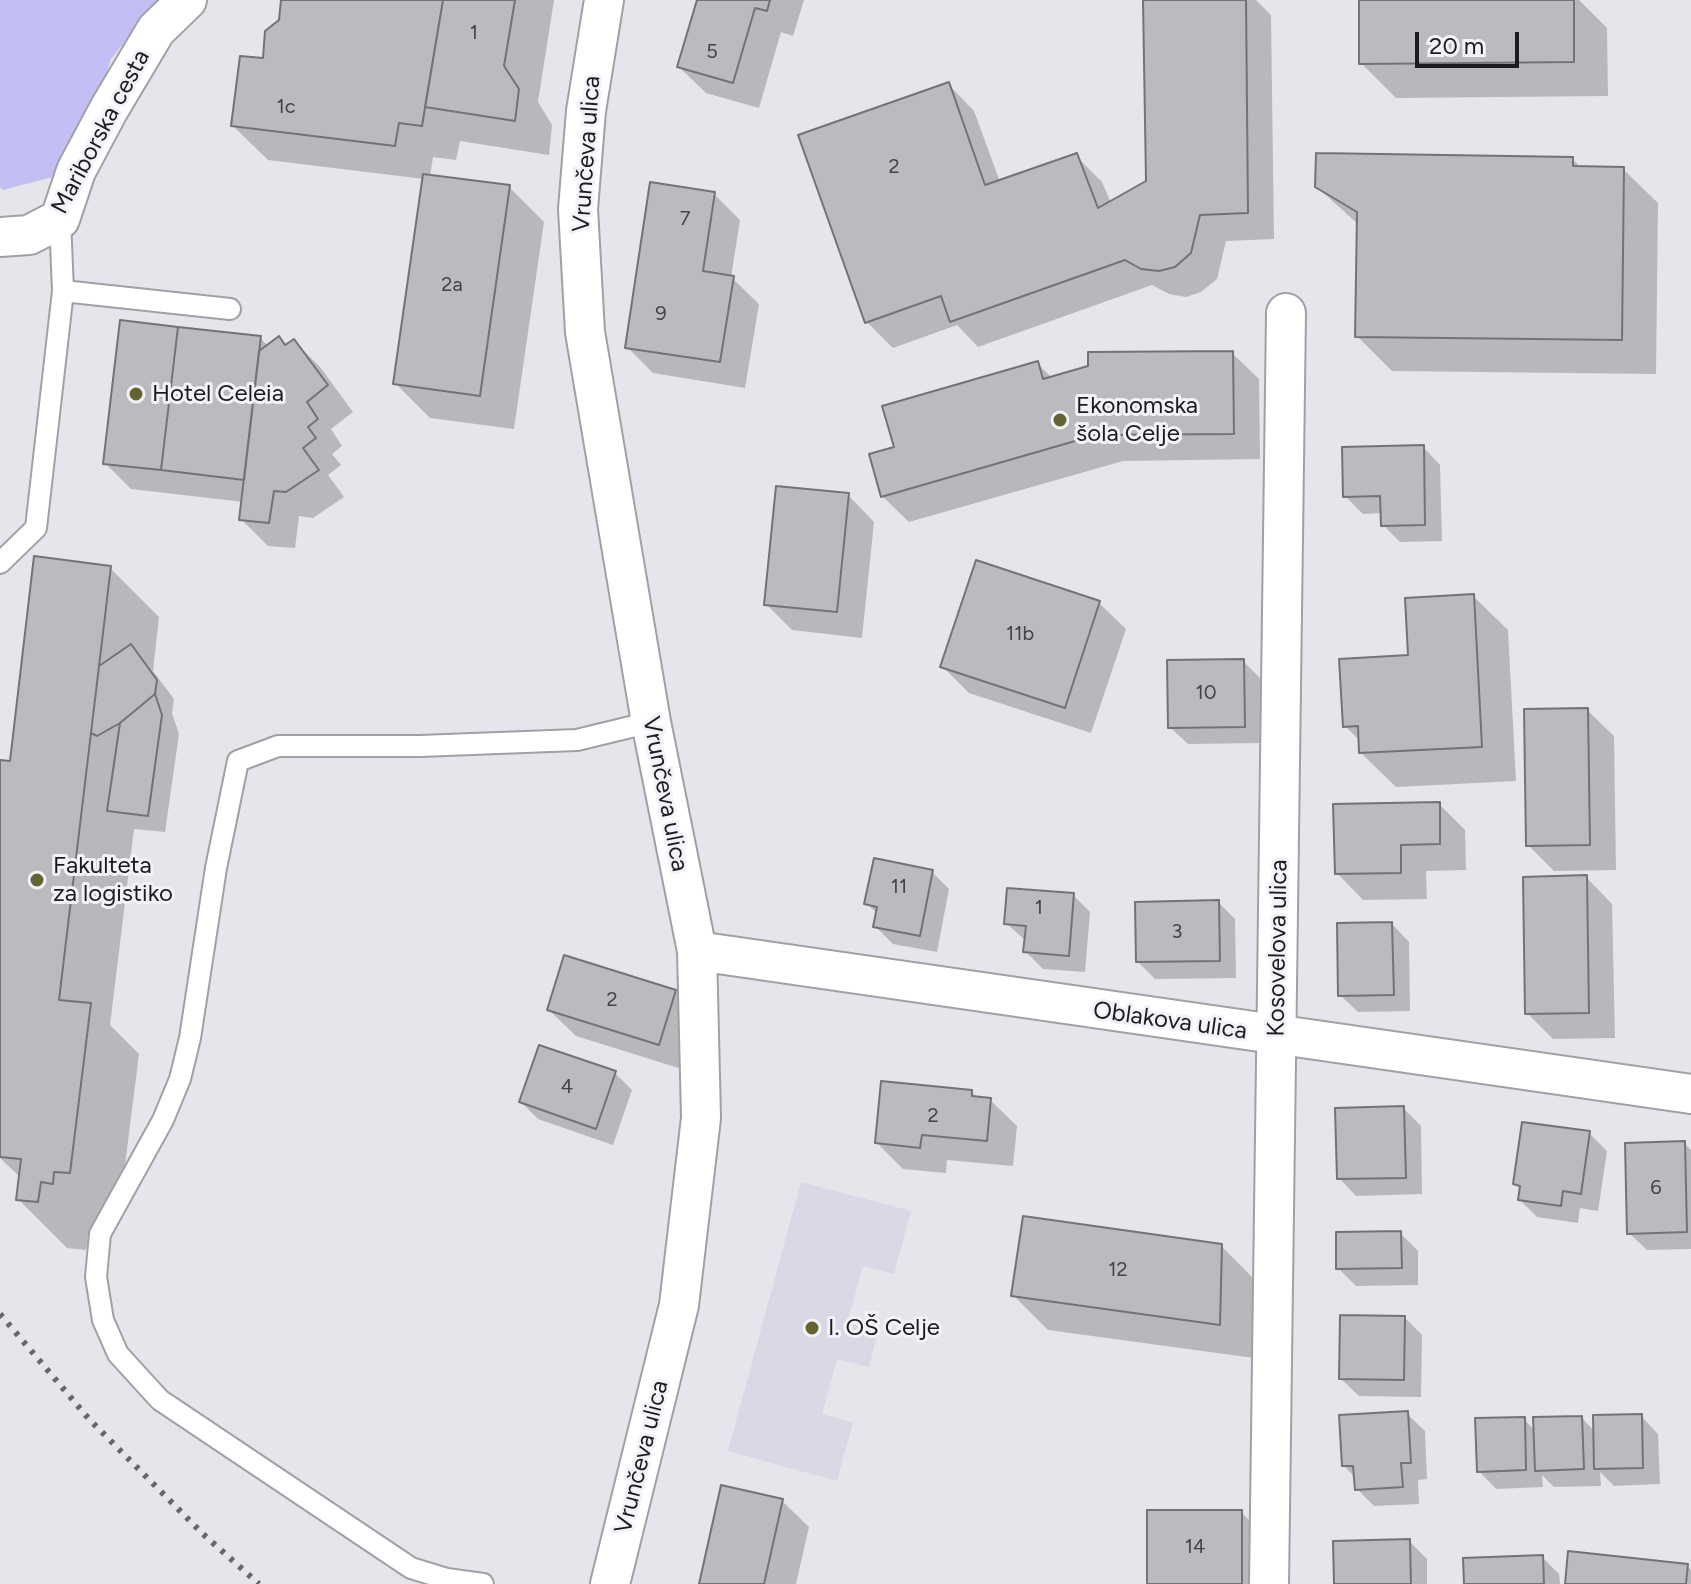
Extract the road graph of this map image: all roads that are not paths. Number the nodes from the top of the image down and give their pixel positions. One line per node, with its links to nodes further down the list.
1 (187, 0): 3 (street, Mariborska cesta)
2 (604, 0): 9 (street, Vrunčeva ulica)
3 (60, 219): 4 (street, Mariborska cesta); 5 (lane)
4 (0, 237)
5 (63, 291): 6 (lane); 8 (lane)
6 (230, 309)
7 (1286, 313): 11 (street, Kosovelova ulica)
8 (0, 563)
9 (651, 722): 10 (street, Vrunčeva ulica); 13 (lane)
10 (697, 951): 11 (street, Oblakova ulica); 14 (street, Vrunčeva ulica)
11 (1276, 1036): 12 (street, Oblakova ulica); 15 (street, Kosovelova ulica)
12 (1691, 1094)
13 (483, 1584)
14 (610, 1584)
15 (1269, 1584)

